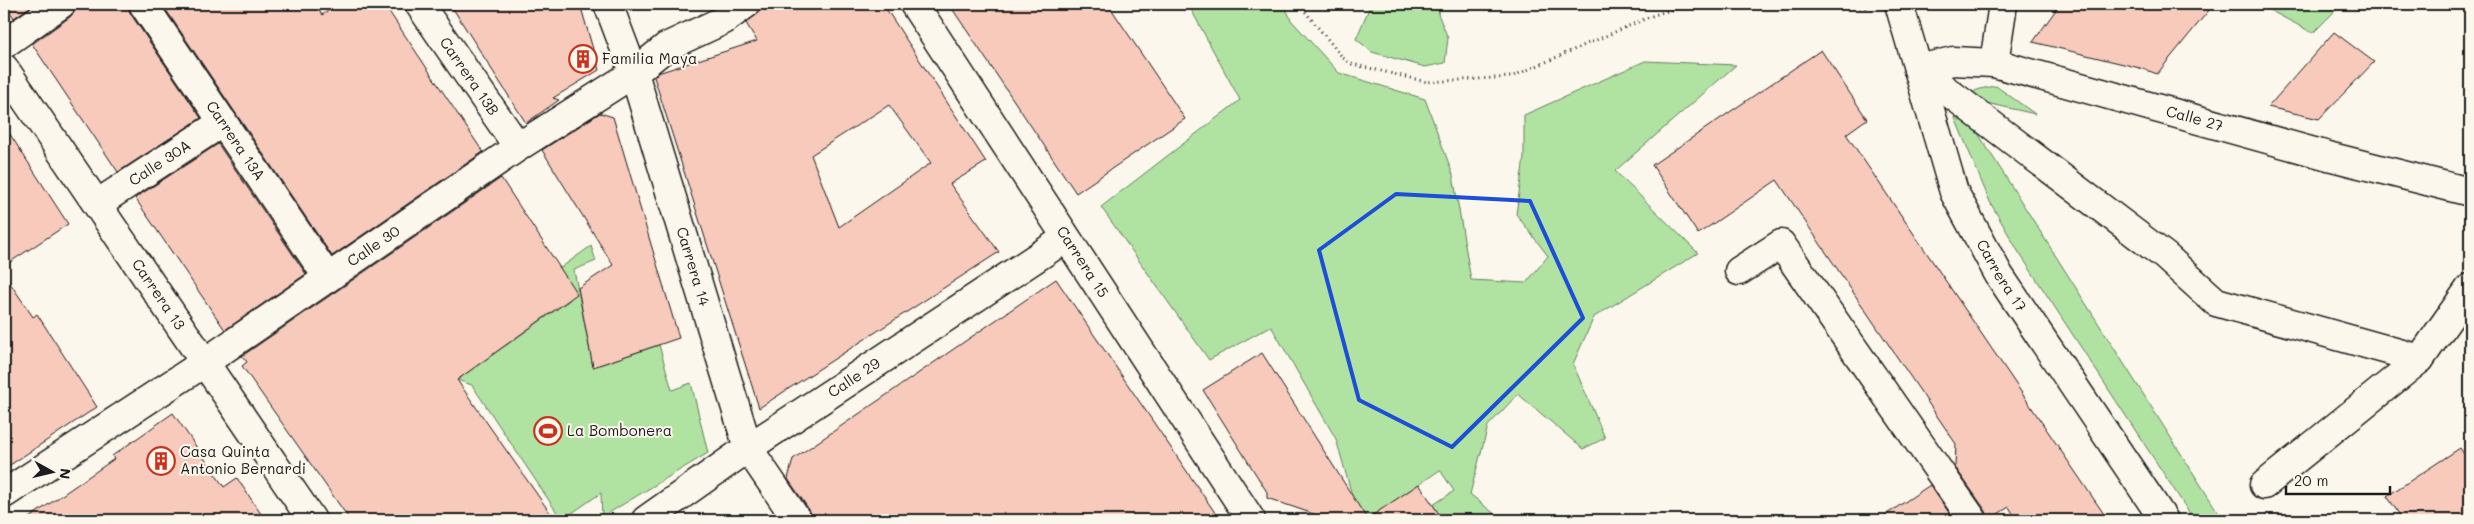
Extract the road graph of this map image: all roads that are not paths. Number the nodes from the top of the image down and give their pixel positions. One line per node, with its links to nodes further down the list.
1 (62, 4): 9 (street)
2 (143, 4): 14 (street, Carrera 13A)
3 (419, 4): 15 (street, Carrera 13B)
4 (608, 4): 13 (street, Carrera 14)
5 (746, 4): 13 (street, Calle 30)
6 (914, 4): 18 (street, Carrera 15)
7 (1898, 4): 12 (street, Carrera 17)
8 (2003, 4): 10 (street)
9 (4, 44)
10 (1994, 64): 12 (street, Calle 27); 16 (street, Calle 27)
11 (4, 68): 17 (street, Carrera 13)
12 (1918, 69): 22 (street); 32 (street, Carrera 17)
13 (634, 73): 15 (street, Calle 30); 24 (street, Carrera 14)
14 (223, 122): 17 (street, Calle 30A); 20 (street, Carrera 13A)
15 (518, 147): 20 (street, Calle 30)
16 (2470, 192)
17 (96, 204): 23 (street, Carrera 13)
18 (1066, 238): 24 (street, Calle 29); 30 (street, Carrera 15)
19 (1739, 271): 31 (street)
20 (328, 278): 23 (street, Calle 30)
21 (2470, 288): 22 (street)
22 (2420, 359): 25 (street)
23 (204, 362): 26 (street, Calle 30); 27 (street, Carrera 13)
24 (748, 448): 28 (street, Calle 29); 29 (street, Carrera 14)
25 (2264, 485)
26 (4, 494)
27 (312, 520)
28 (646, 520)
29 (798, 520)
30 (1251, 520)
31 (1973, 520)
32 (2164, 520)

